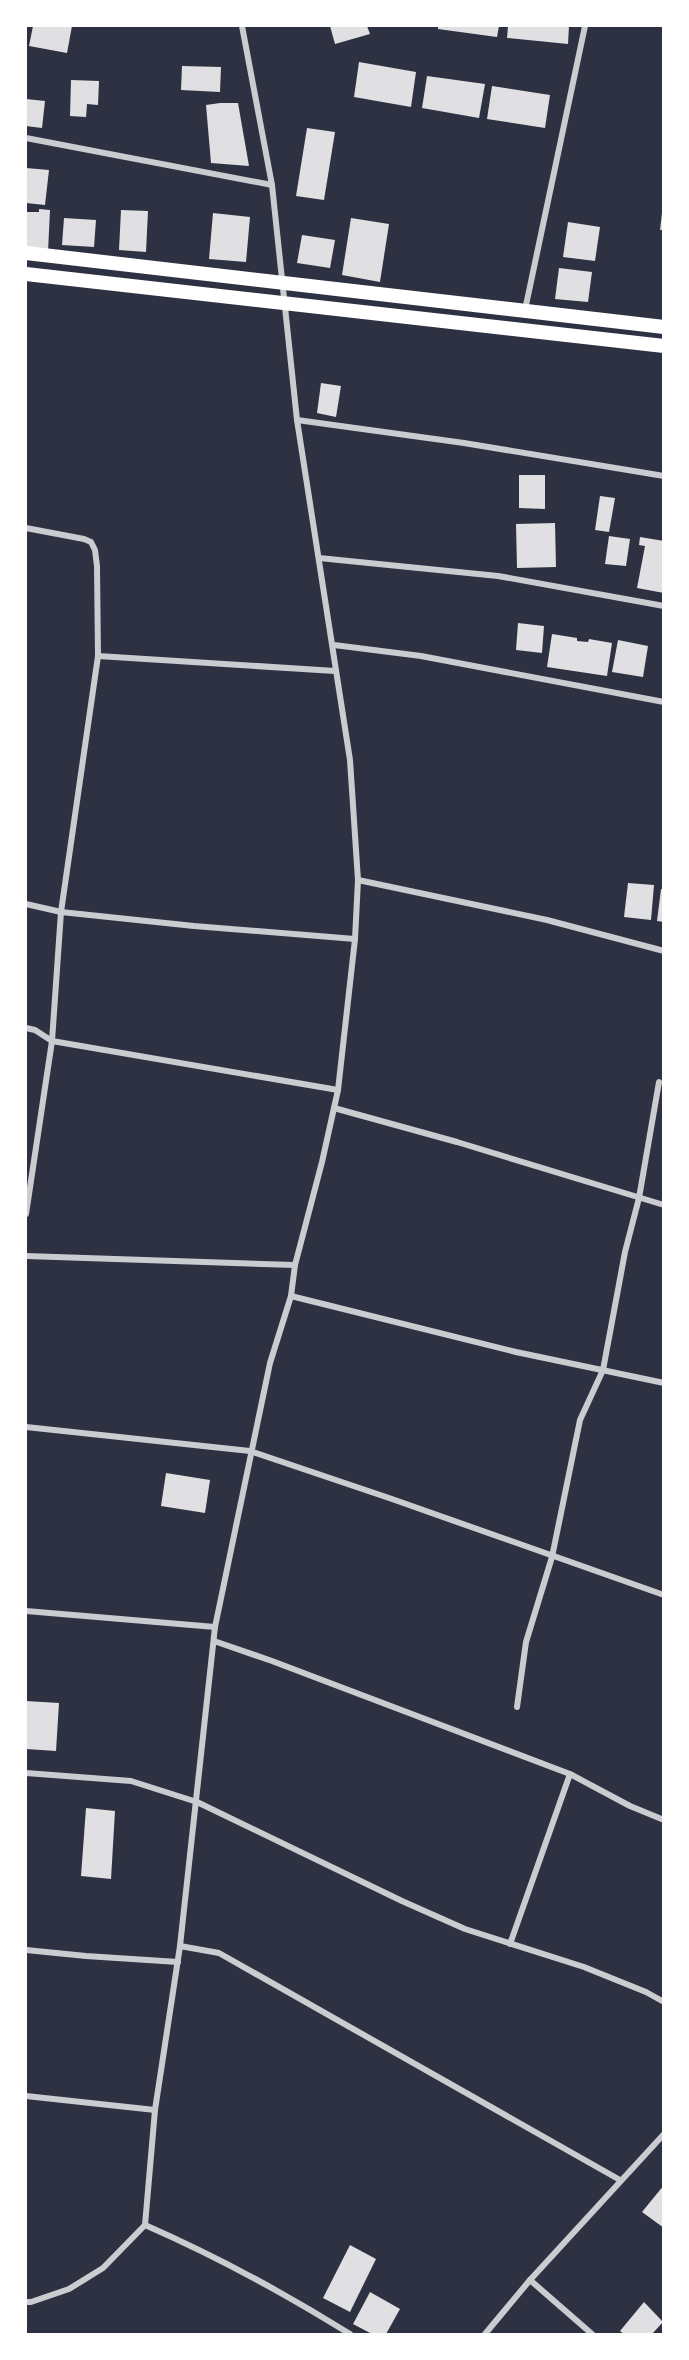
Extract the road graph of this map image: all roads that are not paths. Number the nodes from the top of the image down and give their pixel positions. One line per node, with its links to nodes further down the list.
1 (242, 26): 4 (street)
2 (585, 26): 9 (street)
3 (26, 138): 4 (street)
4 (272, 185): 7 (street)
5 (26, 253): 7 (main road)
6 (26, 274): 8 (main road)
7 (281, 282): 8 (street); 9 (main road)
8 (284, 302): 11 (main road); 12 (street)
9 (525, 311): 10 (main road)
10 (663, 327)
11 (663, 346)
12 (297, 420): 13 (street); 15 (street)
13 (663, 476)
14 (26, 528): 18 (street)
15 (319, 558): 16 (street); 17 (street)
16 (663, 606)
17 (334, 645): 19 (street); 20 (street)
18 (98, 656): 19 (street); 23 (street)
19 (335, 671): 21 (street)
20 (663, 702)
21 (358, 880): 24 (street); 25 (street)
22 (26, 904): 23 (street)
23 (61, 912): 24 (street); 27 (street)
24 (355, 939): 29 (street)
25 (663, 951)
26 (26, 1028): 27 (street)
27 (52, 1041): 29 (street); 33 (street)
28 (659, 1082): 31 (street)
29 (338, 1090): 30 (street)
30 (334, 1108): 31 (street); 35 (street)
31 (639, 1198): 32 (street); 37 (street)
32 (663, 1205)
33 (26, 1214)
34 (26, 1256): 35 (street)
35 (295, 1265): 36 (street)
36 (291, 1296): 37 (street); 40 (street)
37 (603, 1370): 38 (street); 41 (street)
38 (663, 1383)
39 (26, 1427): 40 (street)
40 (250, 1451): 41 (street); 44 (street)
41 (552, 1557): 42 (street); 46 (street)
42 (663, 1595)
43 (26, 1611): 44 (street)
44 (215, 1627): 45 (street)
45 (214, 1641): 48 (street); 49 (street)
46 (517, 1707)
47 (26, 1773): 49 (street)
48 (570, 1774): 50 (street); 51 (street)
49 (197, 1802): 51 (street); 52 (street)
50 (663, 1820)
51 (510, 1944): 55 (street)
52 (180, 1946): 54 (street); 59 (street)
53 (26, 1950): 54 (street)
54 (178, 1962): 57 (street)
55 (663, 2002)
56 (26, 2096): 57 (street)
57 (155, 2110): 60 (street)
58 (663, 2134): 59 (street)
59 (620, 2180): 61 (street)
60 (146, 2225): 62 (street); 63 (street)
61 (530, 2280): 64 (street); 65 (street)
62 (26, 2302)
63 (350, 2334)
64 (485, 2334)
65 (592, 2334)

